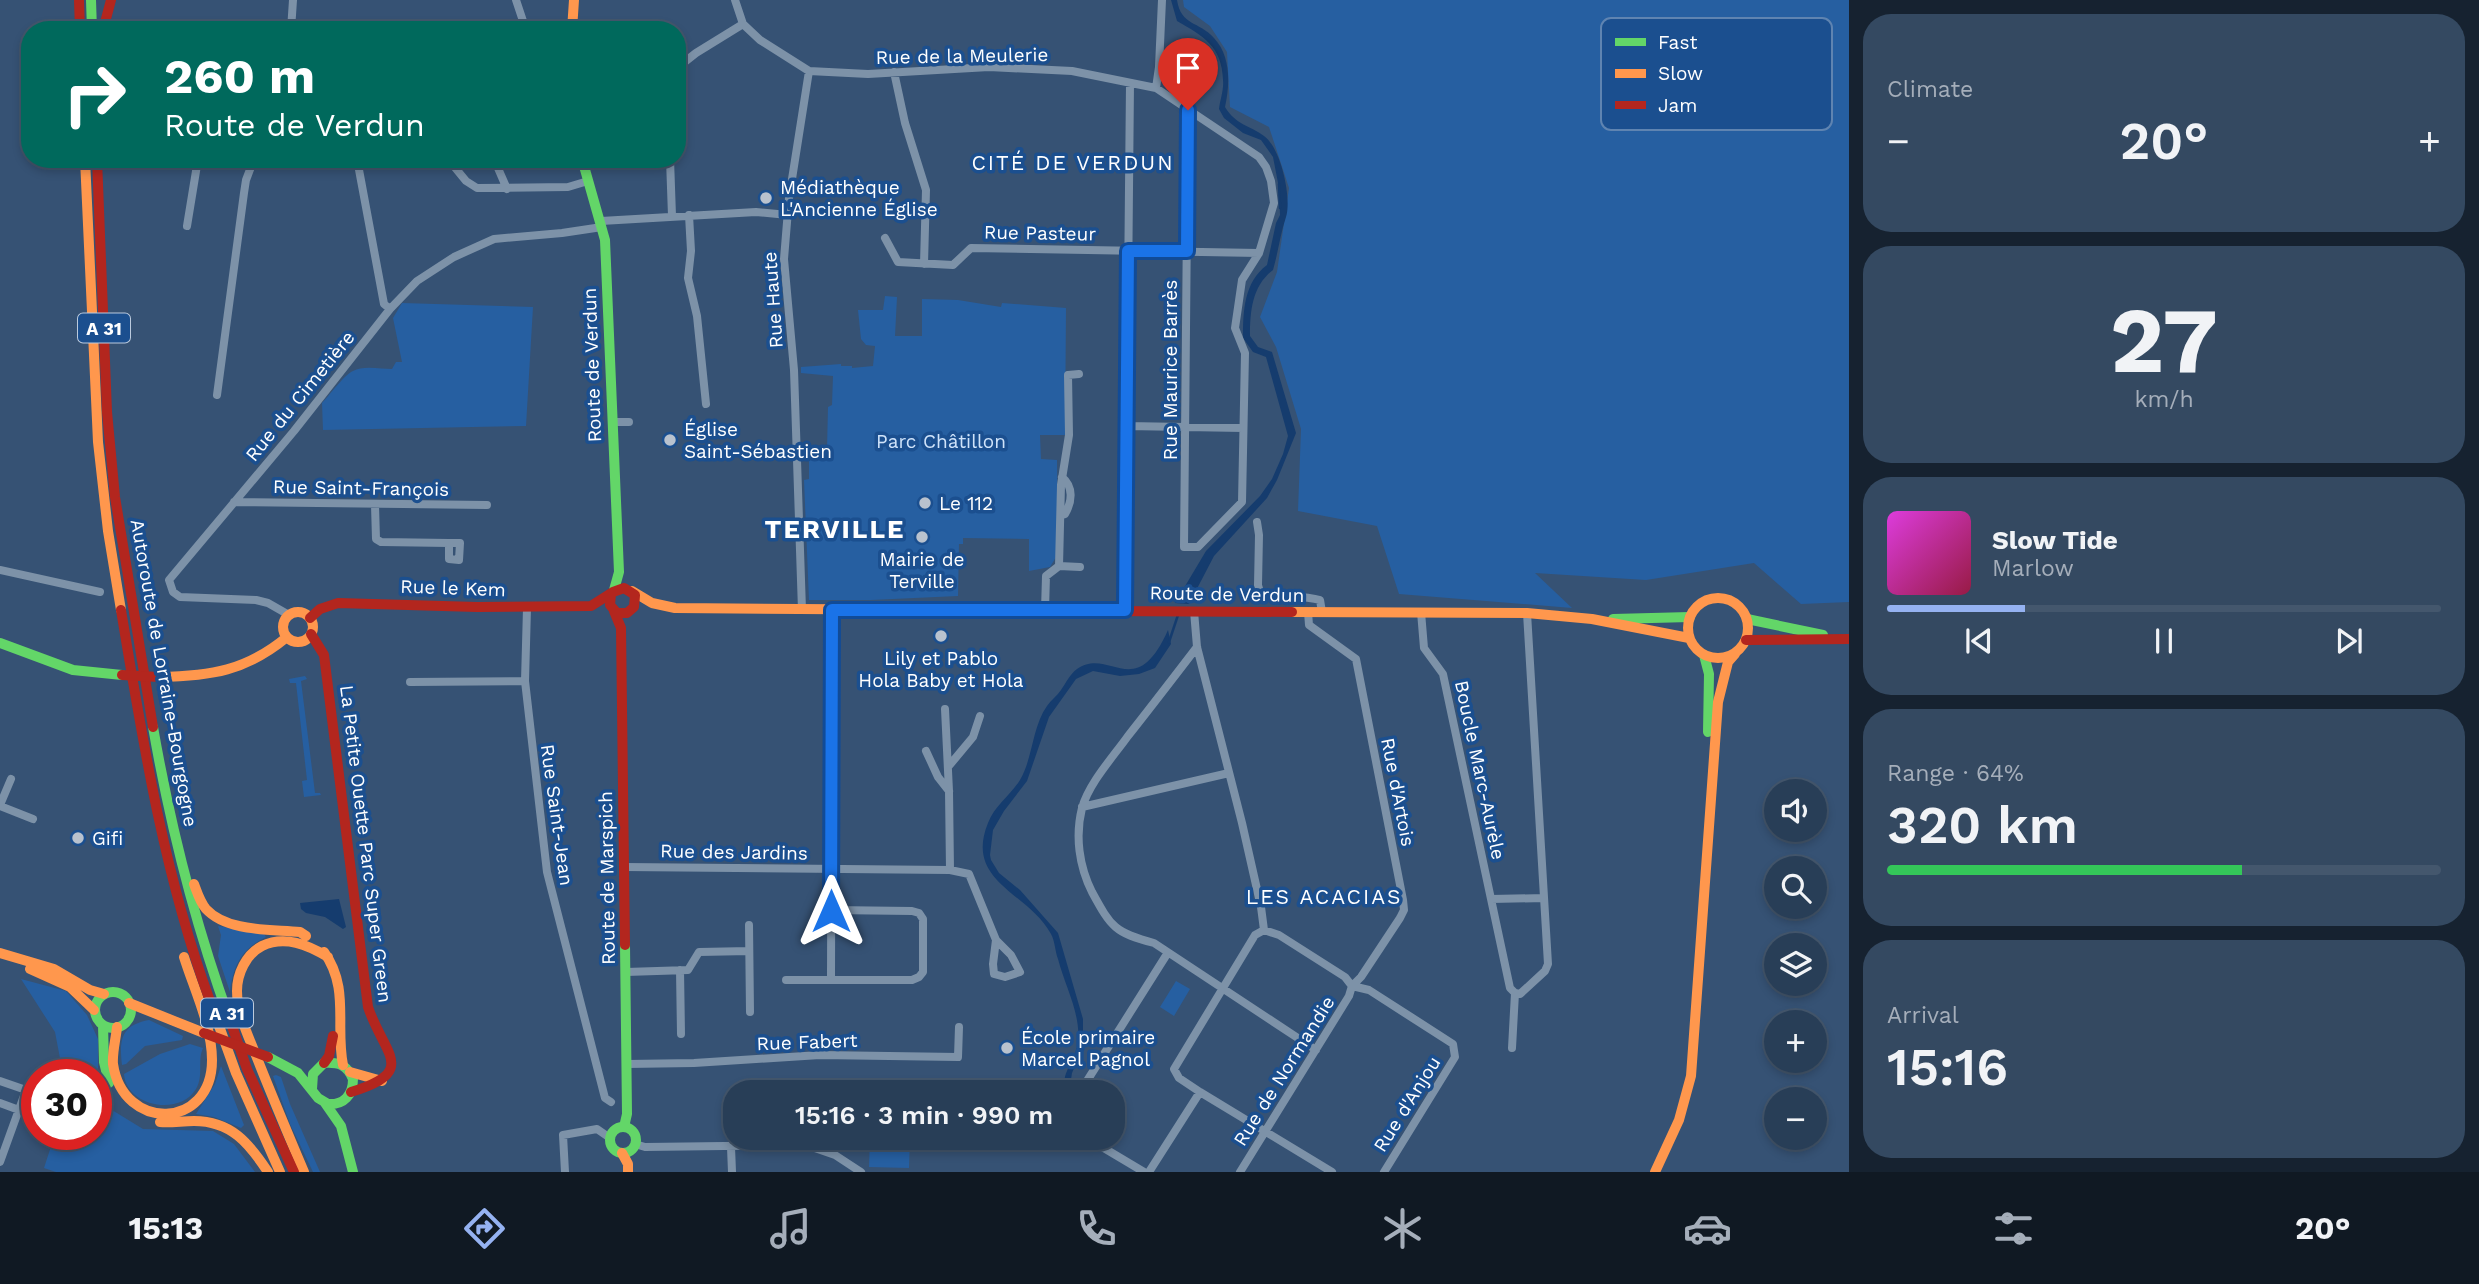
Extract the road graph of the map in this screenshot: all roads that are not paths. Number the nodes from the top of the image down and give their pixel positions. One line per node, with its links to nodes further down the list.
1 (73, 0): 10 (main road)
2 (79, 0): 11 (main road)
3 (91, 0): 12 (main road)
4 (111, 0): 13 (main road)
5 (293, 0): 14 (street)
6 (516, 0): 15 (street)
7 (574, 0): 16 (main road)
8 (735, 0): 17 (street)
9 (1162, 0): 22 (street)
10 (79, 21)
11 (80, 21)
12 (92, 21)
13 (105, 21)
14 (292, 21)
15 (523, 21)
16 (573, 21)
17 (743, 24): 18 (street); 19 (street)
18 (686, 61)
19 (809, 71): 20 (street, Rue de la Meulerie); 36 (street, Rue Haute)
20 (894, 72): 21 (street, Rue de la Meulerie); 44 (street)
21 (1130, 83): 22 (street, Rue de la Meulerie); 41 (street)
22 (1156, 88): 23 (street)
23 (1188, 110): 42 (street, Rue Maurice Barrès); 43 (street)
24 (85, 168): 109 (main road, Autoroute de Lorraine-Bourgogne / A 31)
25 (97, 168): 108 (main road, Autoroute de Lorraine-Bourgogne / A 31)
26 (197, 168): 39 (street)
27 (251, 168): 47 (street)
28 (358, 168): 45 (street)
29 (456, 168): 34 (street)
30 (498, 168): 34 (street)
31 (584, 168): 33 (main road, Route de Verdun)
32 (670, 168): 37 (street)
33 (588, 181): 34 (street); 38 (main road, Route de Verdun)
34 (507, 189)
35 (689, 215): 36 (street, Rue du Cimetière); 37 (street, Rue du Cimetière); 48 (street)
36 (788, 215): 71 (street, Rue Haute)
37 (672, 216): 38 (street, Rue du Cimetière)
38 (602, 224): 45 (street, Rue du Cimetière); 49 (main road, Route de Verdun)
39 (187, 226)
40 (885, 238): 44 (street)
41 (1128, 251): 42 (street, Rue Pasteur); 44 (street, Rue Pasteur); 51 (street)
42 (1187, 251): 43 (street, Rue Pasteur); 52 (street, Rue Maurice Barrès)
43 (1259, 253): 53 (street)
44 (924, 264)
45 (390, 309): 54 (street, Rue du Cimetière)
46 (1079, 374): 59 (street)
47 (217, 396)
48 (706, 404)
49 (612, 422): 50 (street); 62 (main road, Route de Verdun)
50 (629, 422)
51 (1126, 426): 52 (street); 74 (street)
52 (1185, 428): 53 (street); 53 (street, Rue Maurice Barrès)
53 (1243, 428)
54 (234, 502): 55 (street, Rue Saint-François); 80 (street, Rue du Cimetière)
55 (375, 505): 56 (street, Rue Saint-François); 58 (street)
56 (487, 505)
57 (1256, 522): 77 (street)
58 (449, 543)
59 (1059, 566): 60 (street); 73 (street)
60 (1080, 567)
61 (0, 570): 64 (street)
62 (619, 572): 63 (main road, Route de Verdun); 65 (main road, Route de Verdun)
63 (631, 590): 65 (main road); 66 (main road, Route de Verdun); 70 (main road)
64 (100, 592)
65 (613, 592): 67 (main road); 69 (main road)
66 (652, 603): 70 (main road, Route de Verdun); 71 (main road, Route de Verdun)
67 (598, 604): 68 (main road, Rue le Kem); 69 (main road, Rue le Kem)
68 (527, 608): 82 (main road, Rue le Kem); 95 (street, Rue Saint-Jean)
69 (613, 610): 70 (main road); 85 (main road, Route de Marspich)
70 (631, 610): 85 (main road, Route de Marspich)
71 (802, 610): 72 (main road, Route de Verdun)
72 (832, 610): 73 (main road, Route de Verdun); 111 (street)
73 (1045, 610): 74 (main road, Route de Verdun)
74 (1125, 610): 75 (main road, Route de Verdun)
75 (1194, 611): 76 (main road, Route de Verdun); 92 (street)
76 (1308, 612): 77 (main road, Route de Verdun); 128 (street, Rue d'Artois)
77 (1322, 612): 78 (main road, Route de Verdun)
78 (1421, 612): 79 (main road, Route de Verdun); 114 (street, Boucle Marc-Aurèle)
79 (1527, 613): 83 (main road, Route de Verdun); 113 (street)
80 (289, 615): 82 (main road); 86 (main road)
81 (1690, 617): 83 (main road, Route de Verdun); 84 (main road); 88 (main road)
82 (310, 618): 87 (main road)
83 (1592, 619): 88 (main road, Route de Verdun)
84 (1747, 619): 89 (main road); 90 (main road)
85 (621, 628): 110 (main road, Route de Marspich)
86 (287, 637): 87 (main road); 91 (main road, bridge)
87 (308, 637): 150 (main road, La Petite Ouette Parc Super Green)
88 (1689, 638): 94 (main road)
89 (1848, 639): 90 (main road)
90 (1746, 640): 93 (main road)
91 (0, 643)
92 (1198, 648): 101 (street); 105 (street)
93 (1734, 654): 94 (main road); 107 (main road)
94 (1704, 655): 107 (main road)
95 (525, 681): 96 (street); 154 (street, Rue Saint-Jean)
96 (410, 682)
97 (944, 709): 100 (street)
98 (980, 716): 100 (street)
99 (926, 751): 103 (street)
100 (948, 767): 103 (street)
101 (1229, 773): 105 (street); 117 (street)
102 (10, 779): 104 (street)
103 (949, 791): 112 (street)
104 (0, 806): 106 (street)
105 (1082, 807): 121 (street)
106 (33, 819)
107 (1708, 826): 182 (main road)
108 (177, 848): 122 (main road); 171 (main road, Autoroute de Lorraine-Bourgogne / A 31)
109 (168, 864): 139 (main road); 170 (main road, Autoroute de Lorraine-Bourgogne / A 31)
110 (624, 867): 111 (street, Rue des Jardins); 125 (main road, Route de Marspich)
111 (831, 869): 112 (street, Rue des Jardins); 115 (street)
112 (950, 870): 118 (street, Rue des Jardins)
113 (1544, 898): 114 (street); 130 (street)
114 (1491, 899): 130 (street, Boucle Marc-Aurèle)
115 (831, 911): 127 (street); 127 (street)
116 (749, 925): 119 (street)
117 (1264, 930): 128 (street); 129 (street)
118 (996, 940): 118 (street)
119 (749, 951): 124 (street); 135 (street)
120 (0, 953): 131 (main road)
121 (1167, 954): 129 (street); 148 (street)
122 (328, 957): 132 (main road); 172 (main road)
123 (0, 961): 134 (main road)
124 (680, 970): 125 (street); 141 (street)
125 (626, 972): 144 (main road, Route de Marspich)
126 (786, 980): 127 (street)
127 (831, 980)
128 (1352, 986): 143 (street, Rue de Normandie); 181 (street, Rue d'Anjou)
129 (1223, 990): 143 (street); 152 (street)
130 (1514, 993): 142 (street, Boucle Marc-Aurèle)
131 (104, 994): 133 (main road); 134 (main road)
132 (341, 1000): 145 (main road); 147 (main road)
133 (129, 1003): 136 (main road); 137 (main road)
134 (94, 1010): 138 (main road)
135 (750, 1012)
136 (160, 1016): 137 (main road); 146 (main road, bridge)
137 (129, 1018): 139 (main road)
138 (103, 1025): 139 (main road); 169 (main road)
139 (117, 1027)
140 (959, 1027): 144 (street, Rue Fabert)
141 (681, 1034)
142 (1512, 1048)
143 (1316, 1050): 160 (street, Rue de Normandie)
144 (627, 1064): 158 (main road, Route de Marspich)
145 (321, 1065): 146 (main road); 147 (main road); 151 (main road)
146 (290, 1067): 151 (main road)
147 (347, 1068): 150 (main road); 153 (main road)
148 (1088, 1080)
149 (0, 1081): 157 (street)
150 (382, 1081): 153 (main road)
151 (312, 1089): 156 (main road)
152 (1200, 1092): 160 (street); 178 (street)
153 (350, 1094): 156 (main road); 159 (main road)
154 (611, 1102)
155 (0, 1103): 157 (street)
156 (326, 1103): 159 (main road)
157 (19, 1110): 168 (street)
158 (624, 1127): 161 (main road); 162 (main road)
159 (343, 1129): 173 (main road)
160 (1265, 1131): 179 (street, Rue de Normandie); 180 (street)
161 (610, 1138): 167 (main road); 174 (street)
162 (635, 1144): 163 (street); 167 (main road)
163 (723, 1147)
164 (732, 1150): 176 (street)
165 (820, 1150): 177 (street)
166 (1108, 1150): 178 (street)
167 (622, 1153): 175 (main road)
168 (0, 1162)
169 (268, 1172)
170 (280, 1172)
171 (294, 1172)
172 (304, 1172)
173 (354, 1172)
174 (565, 1172)
175 (628, 1172)
176 (732, 1172)
177 (861, 1172)
178 (1147, 1172)
179 (1240, 1172)
180 (1332, 1172)
181 (1384, 1172)
182 (1655, 1172)

